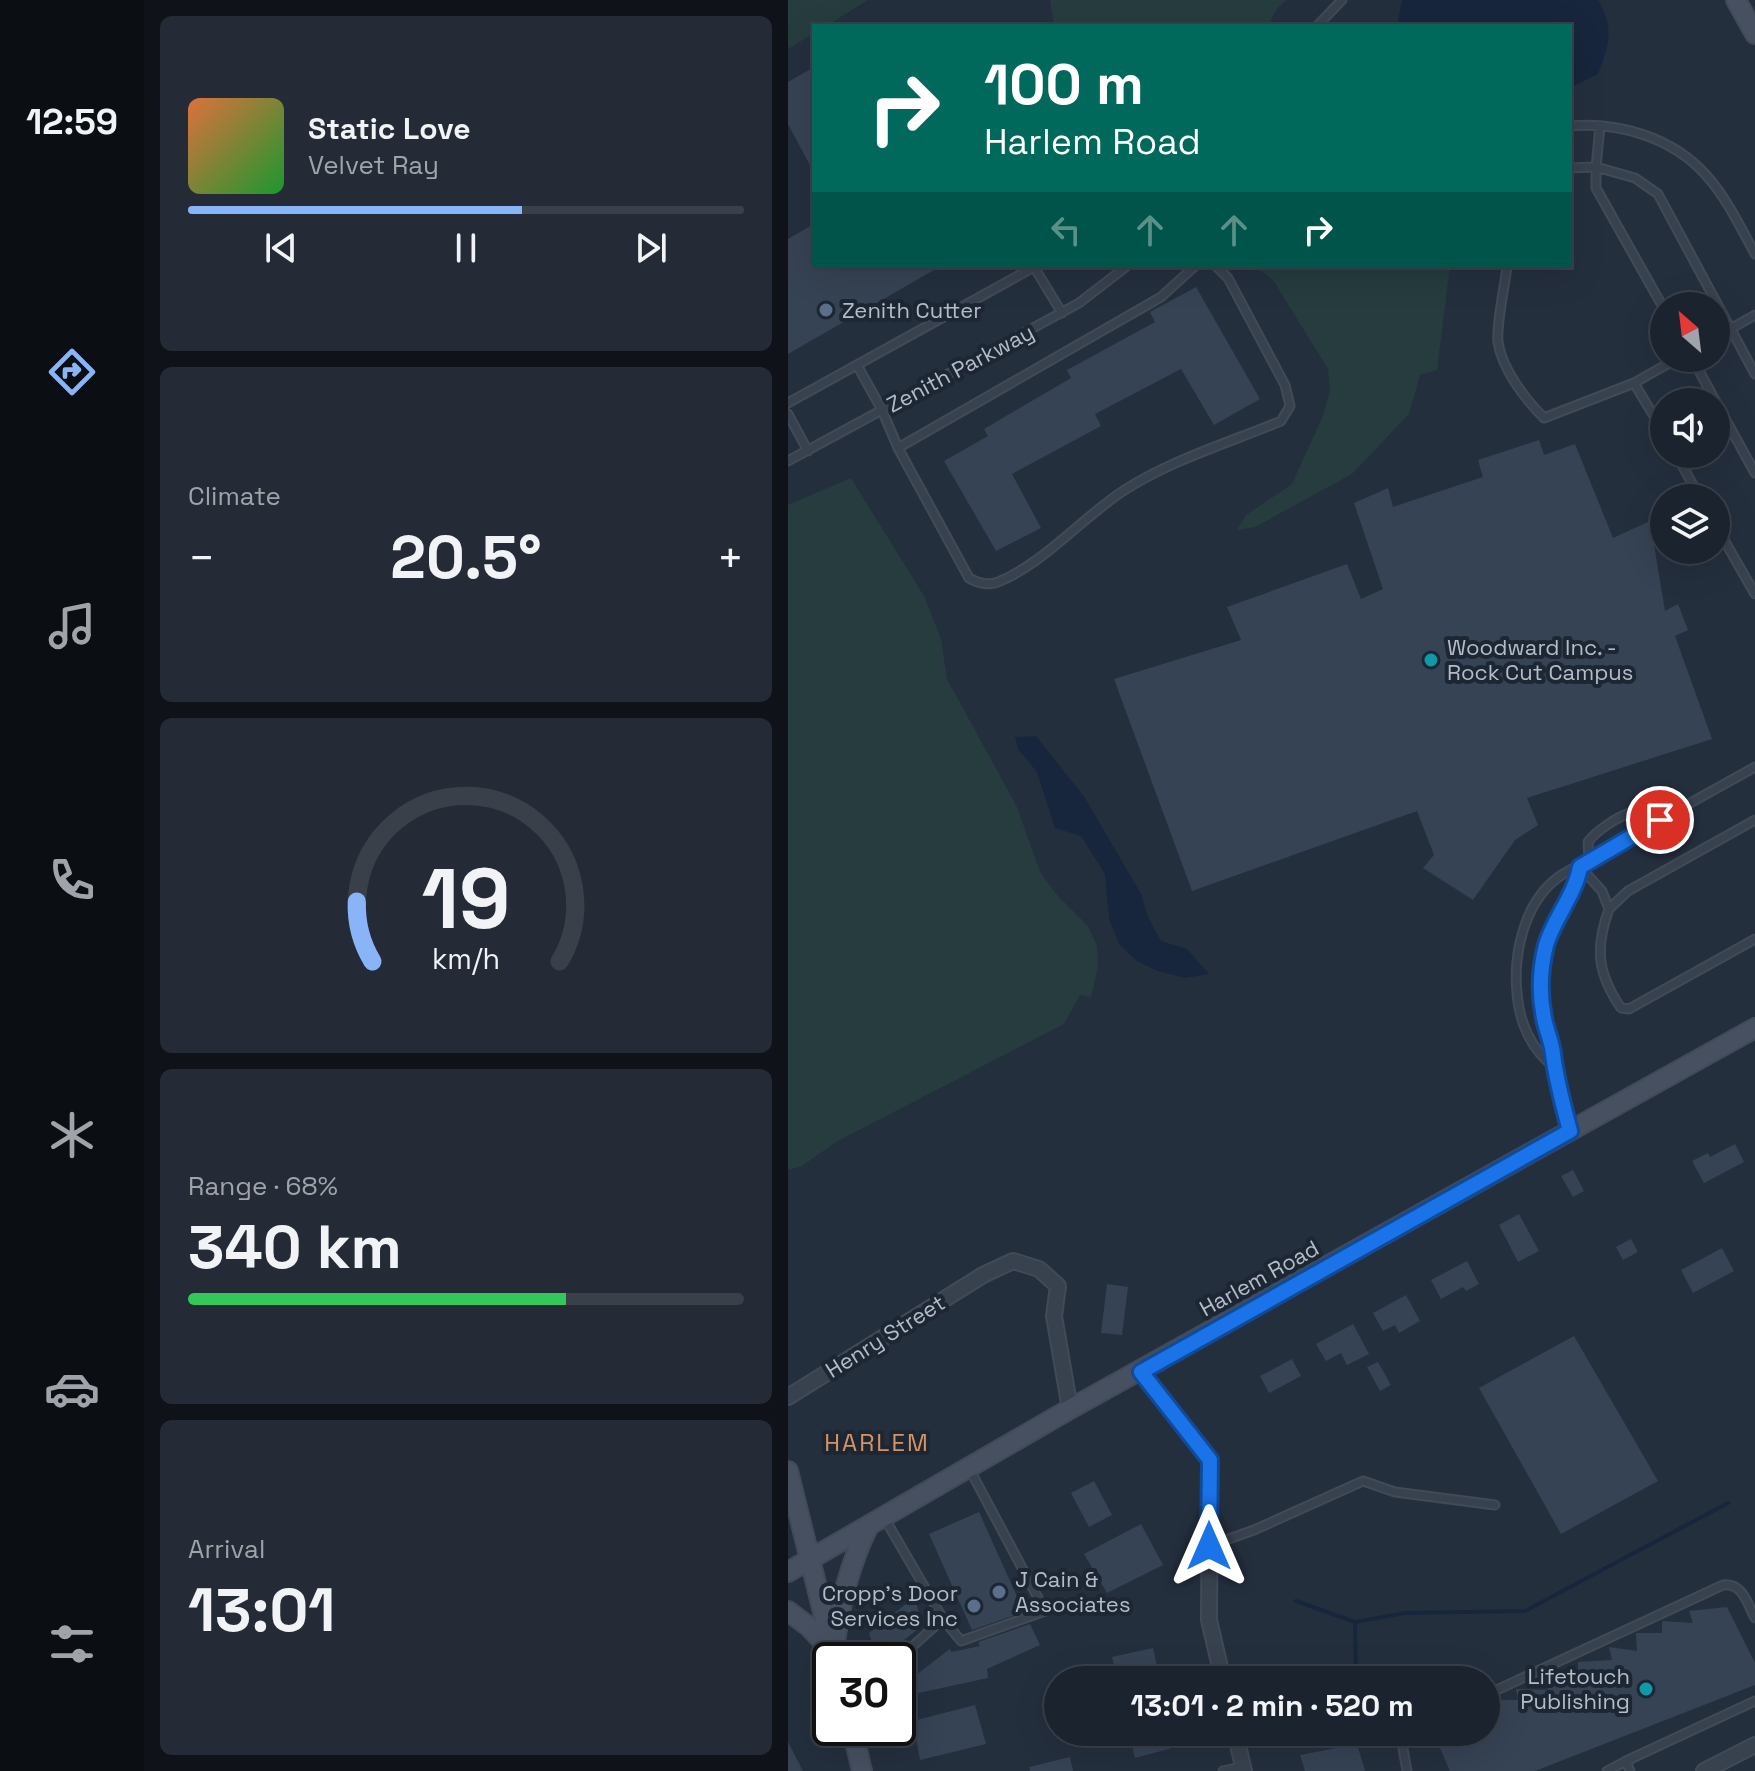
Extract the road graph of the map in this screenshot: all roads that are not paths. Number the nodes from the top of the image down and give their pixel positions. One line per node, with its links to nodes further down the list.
1 (1342, 0): 3 (lane)
2 (1736, 0): 4 (main road)
3 (1319, 24)
4 (1755, 34)
5 (1572, 126): 6 (lane)
6 (1600, 126): 7 (lane); 9 (lane)
7 (1596, 167): 8 (lane); 16 (lane); 17 (lane)
8 (1572, 168)
9 (1755, 254)
10 (1032, 268): 21 (lane)
11 (1035, 268): 18 (lane)
12 (1124, 268): 18 (lane, Zenith Parkway)
13 (1193, 268): 30 (lane)
14 (1218, 268): 30 (lane)
15 (1507, 268): 24 (lane)
16 (1654, 292)
17 (1710, 292)
18 (1062, 313): 26 (lane, Zenith Parkway)
19 (1755, 315): 20 (lane)
20 (1730, 329): 23 (lane)
21 (857, 365): 25 (lane); 26 (lane)
22 (1653, 372): 24 (lane)
23 (1755, 374)
24 (1634, 383): 27 (lane)
25 (788, 403)
26 (882, 410): 30 (lane); 31 (lane, Zenith Parkway)
27 (1650, 410)
28 (788, 414): 31 (lane)
29 (1730, 427): 33 (lane)
30 (898, 448)
31 (808, 451): 32 (lane, Zenith Parkway)
32 (788, 461)
33 (1755, 473)
34 (1730, 550): 35 (lane)
35 (1755, 594)
36 (1755, 767): 37 (lane)
37 (1660, 820): 39 (lane); 39 (lane)
38 (1755, 820): 41 (lane)
39 (1589, 860): 40 (lane)
40 (1580, 867): 41 (lane); 44 (lane); 44 (lane)
41 (1609, 909): 42 (lane)
42 (1755, 939)
43 (1755, 1028): 45 (main road, Harlem Road)
44 (1554, 1067): 45 (lane)
45 (1570, 1131): 46 (main road, Harlem Road)
46 (1141, 1372): 48 (main road, Harlem Road); 53 (street)
47 (788, 1397): 48 (street, Henry Street)
48 (1070, 1409): 49 (main road, Harlem Road)
49 (969, 1468): 52 (main road, Harlem Road); 58 (lane)
50 (789, 1481): 54 (main road)
51 (1495, 1505): 53 (lane)
52 (876, 1520): 54 (main road, Harlem Road); 58 (lane); 61 (main road)
53 (1209, 1546): 63 (street)
54 (810, 1559): 55 (main road, Harlem Road); 60 (main road)
55 (788, 1572)
56 (788, 1611): 59 (main road)
57 (1755, 1618): 64 (lane)
58 (943, 1619): 62 (lane)
59 (821, 1642)
60 (831, 1642)
61 (836, 1642)
62 (916, 1643)
63 (1220, 1666)
64 (1500, 1689)
65 (1755, 1701): 70 (lane)
66 (1755, 1745): 77 (street)
67 (856, 1746): 72 (main road)
68 (1238, 1746): 71 (street)
69 (1403, 1746): 74 (lane)
70 (1626, 1761): 75 (lane); 76 (lane)
71 (1243, 1769): 73 (lane)
72 (862, 1771)
73 (1223, 1771)
74 (1407, 1771)
75 (1607, 1771)
76 (1630, 1771)
77 (1704, 1771)

